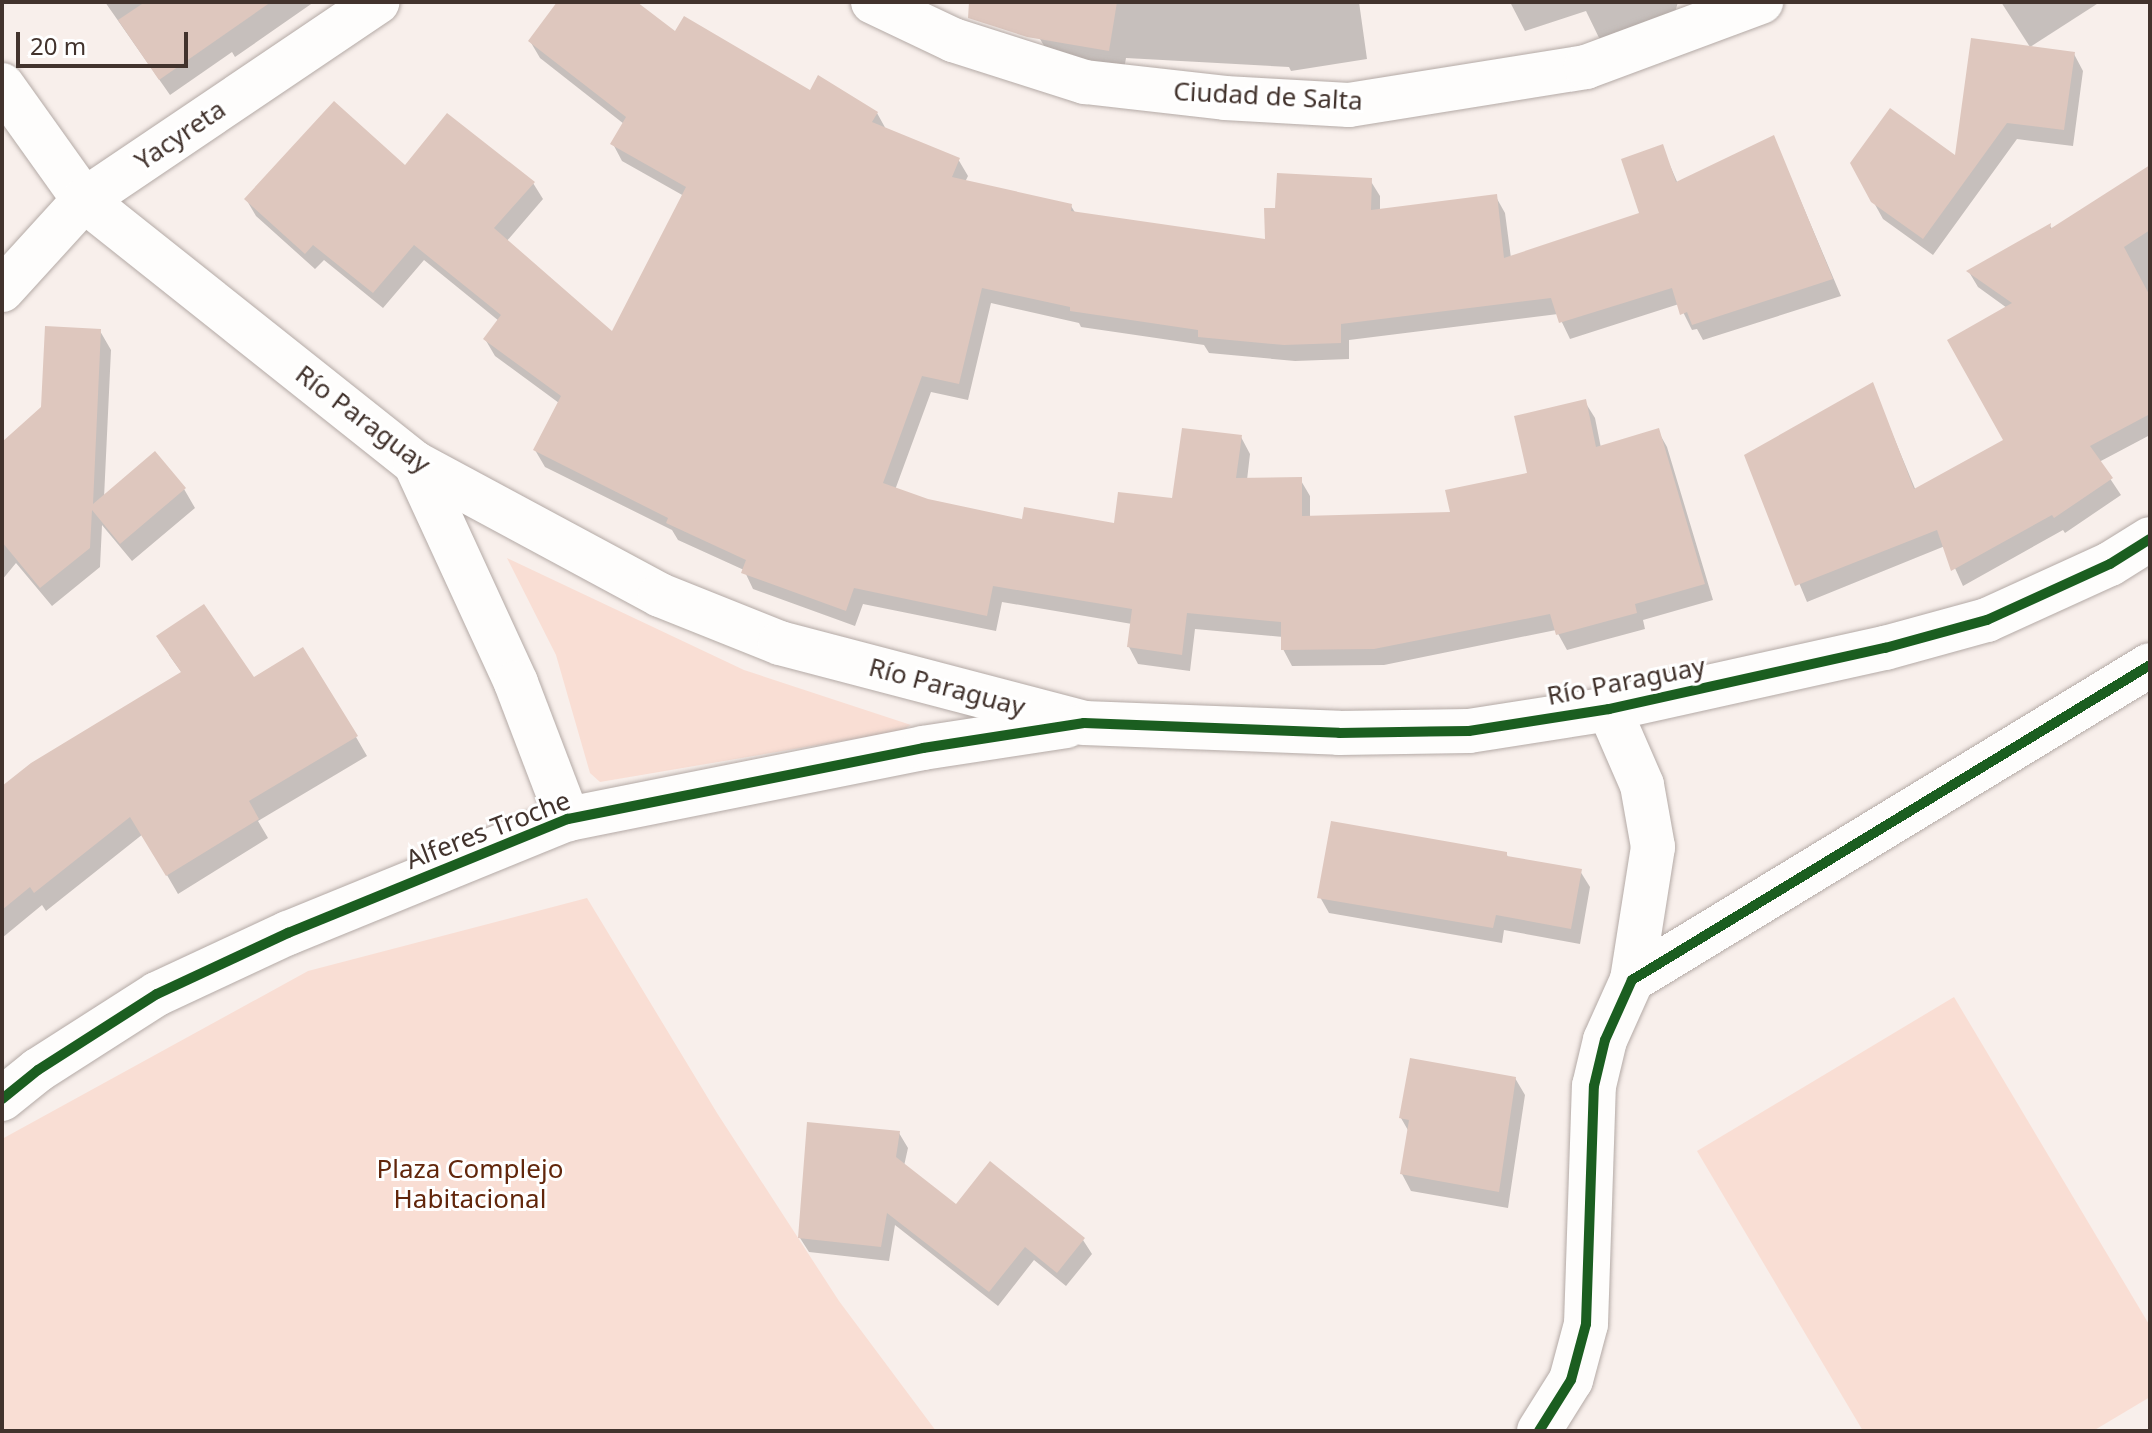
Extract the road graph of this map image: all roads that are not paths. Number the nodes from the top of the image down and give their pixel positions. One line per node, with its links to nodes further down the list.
1 (377, 2): 5 (street, Yacyreta)
2 (873, 2): 3 (street, Ciudad de Salta)
3 (1761, 2)
4 (2, 85): 5 (street, Río Paraguay)
5 (84, 200): 6 (street, Yacyreta); 7 (street, Río Paraguay)
6 (2, 290)
7 (415, 463): 11 (street, Río Paraguay); 12 (street)
8 (2150, 539): 10 (street, Río Paraguay)
9 (2150, 665): 13 (street)
10 (1609, 709): 11 (street, Río Paraguay); 13 (street)
11 (1084, 723): 12 (street, Alferes Troche)
12 (568, 819): 14 (street, Alferes Troche)
13 (1632, 980): 15 (street)
14 (2, 1099)
15 (1539, 1431)

